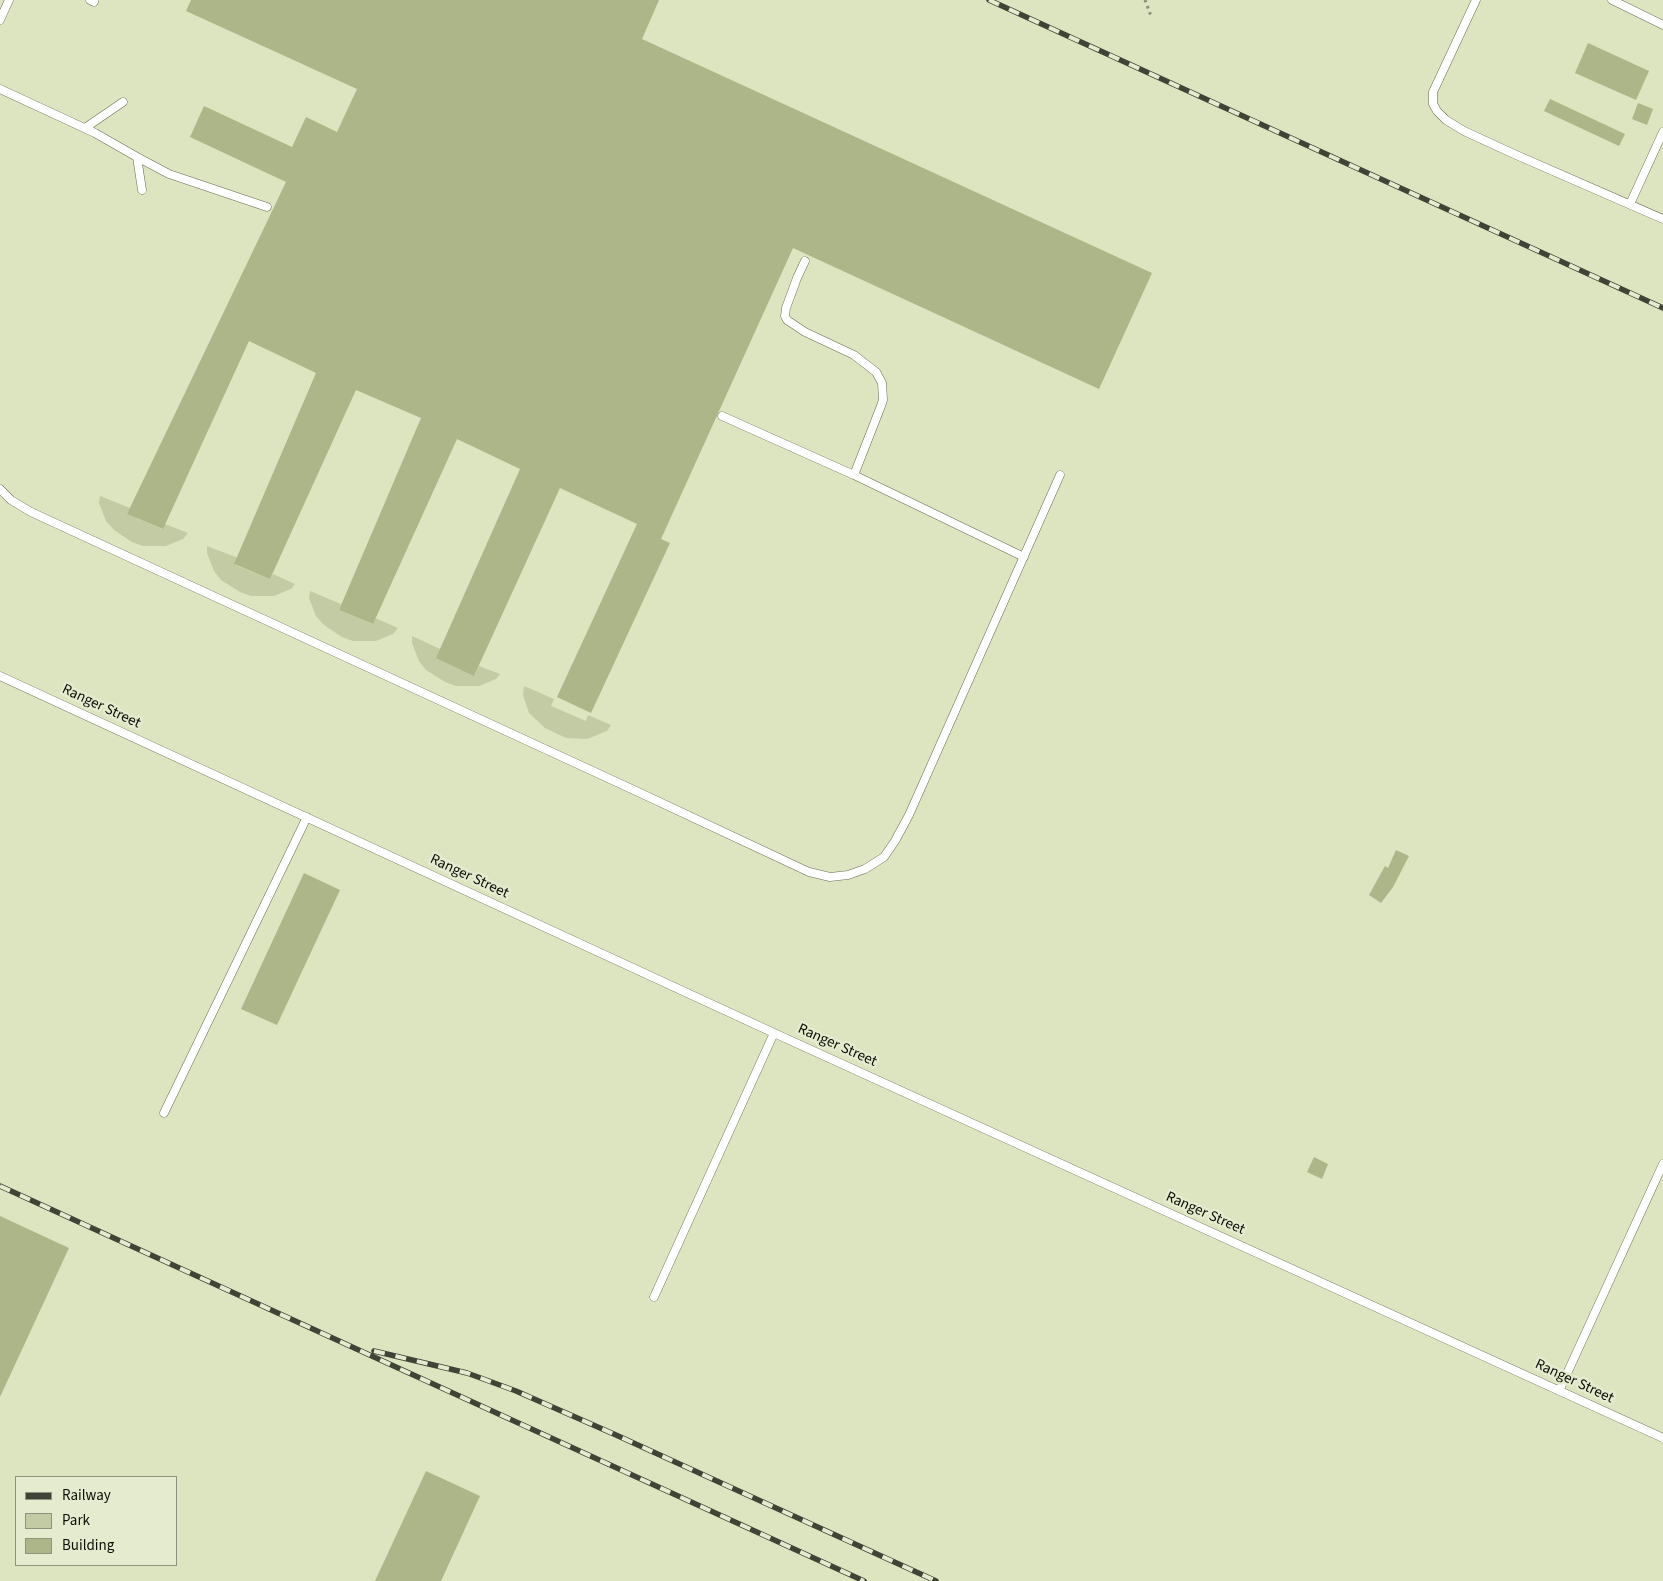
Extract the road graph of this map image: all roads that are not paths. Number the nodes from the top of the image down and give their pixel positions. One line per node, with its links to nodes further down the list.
1 (9, 0): 4 (lane)
2 (1476, 0): 12 (lane)
3 (1612, 0): 5 (lane)
4 (0, 20)
5 (1663, 25)
6 (0, 89): 8 (lane)
7 (123, 102): 8 (lane)
8 (85, 128): 10 (lane)
9 (1663, 132): 12 (lane)
10 (137, 157): 11 (lane); 13 (lane)
11 (142, 190)
12 (1630, 204): 14 (lane)
13 (267, 207)
14 (1663, 219)
15 (805, 261): 18 (lane)
16 (722, 416): 18 (lane)
17 (1060, 475): 20 (lane)
18 (854, 476): 20 (lane)
19 (0, 488): 20 (lane)
20 (1024, 557)
21 (0, 676): 22 (lane, Ranger Street)
22 (307, 817): 23 (lane, Ranger Street); 24 (lane)
23 (774, 1033): 26 (lane); 27 (lane, Ranger Street)
24 (164, 1113)
25 (1663, 1164): 27 (lane)
26 (654, 1298)
27 (1559, 1391): 28 (lane, Ranger Street)
28 (1663, 1438)

